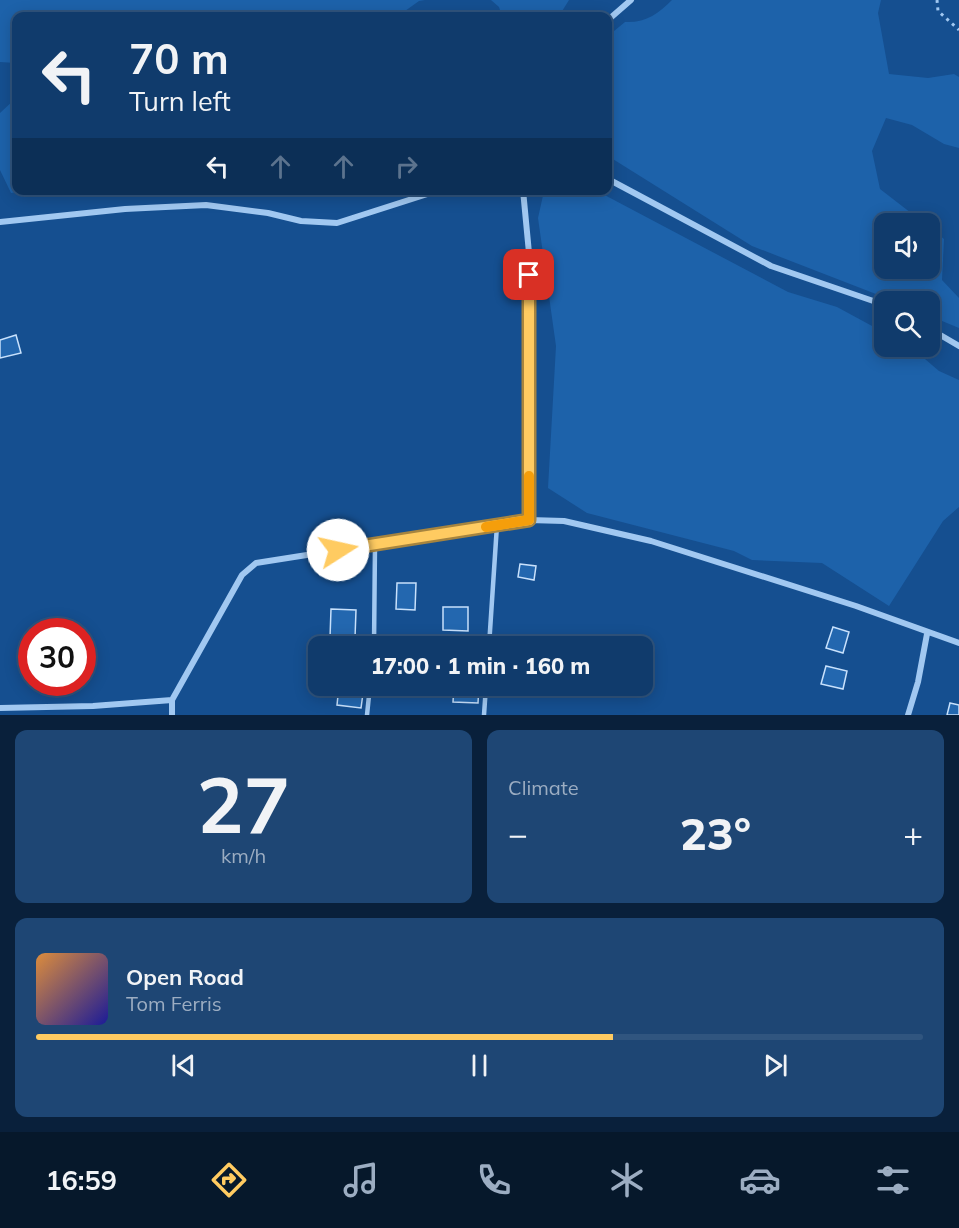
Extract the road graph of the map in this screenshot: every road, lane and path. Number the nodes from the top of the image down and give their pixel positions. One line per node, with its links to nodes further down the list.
1 (631, 0): 3 (street)
2 (937, 0): 4 (path)
3 (612, 17)
4 (959, 30)
5 (612, 181): 9 (street)
6 (425, 195): 8 (street)
7 (524, 195): 12 (street)
8 (0, 222)
9 (874, 301)
10 (940, 335): 11 (street)
11 (959, 346)
12 (529, 520): 13 (street); 15 (street)
13 (497, 525): 14 (street); 17 (lane)
14 (375, 544): 16 (lane); 21 (street)
15 (927, 634): 18 (street); 26 (street)
16 (374, 636)
17 (490, 636)
18 (959, 643)
19 (369, 696): 24 (lane)
20 (485, 696): 25 (lane)
21 (172, 700): 22 (street); 23 (street)
22 (0, 708)
23 (172, 715)
24 (367, 715)
25 (484, 715)
26 (908, 715)

